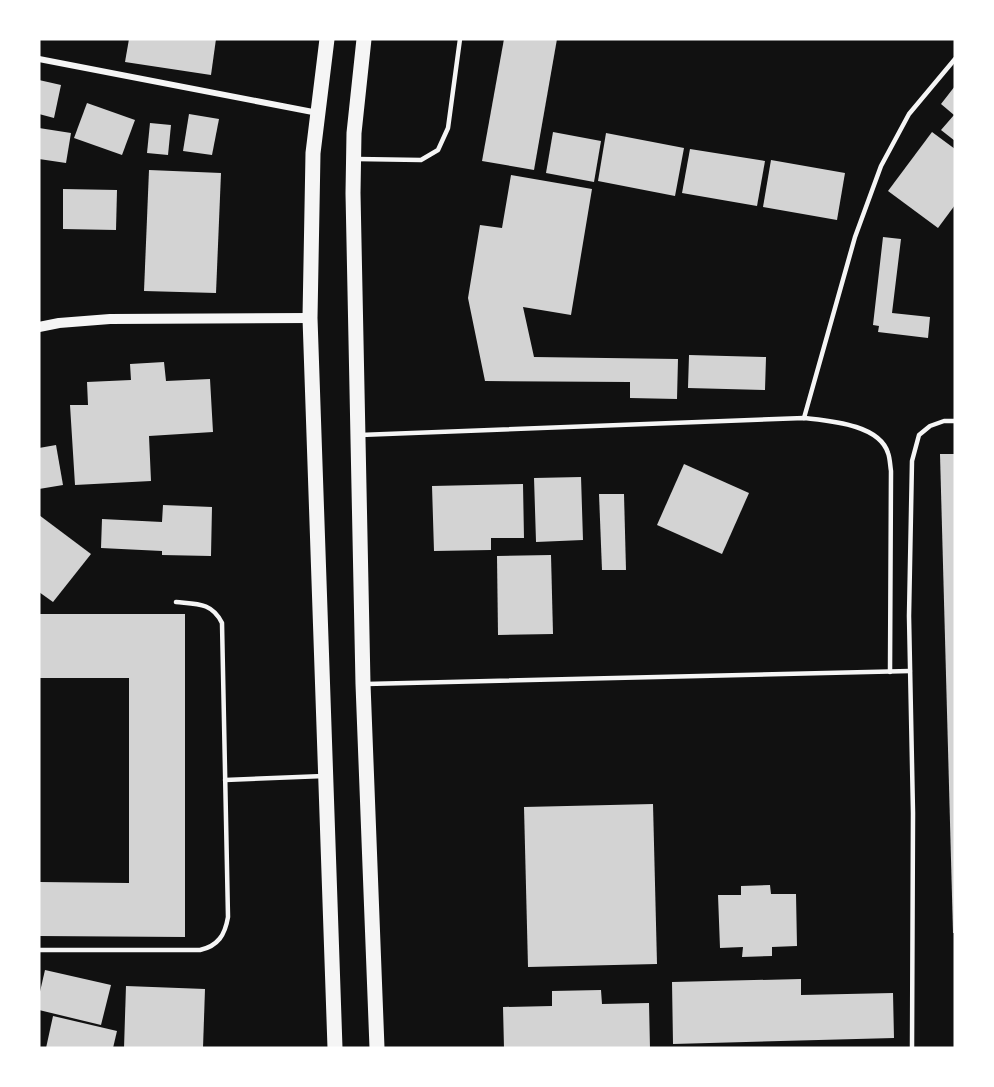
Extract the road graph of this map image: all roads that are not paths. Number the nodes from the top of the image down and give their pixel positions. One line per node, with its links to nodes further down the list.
1 (327, 39): 6 (main road)
2 (364, 39): 7 (main road)
3 (460, 39): 7 (lane)
4 (39, 59): 6 (street)
5 (955, 59): 10 (lane)
6 (318, 113): 8 (main road)
7 (354, 159): 12 (main road)
8 (310, 318): 9 (street); 17 (main road)
9 (39, 327)
10 (804, 418): 12 (lane); 15 (lane)
11 (955, 421): 14 (lane)
12 (358, 435): 16 (main road)
13 (176, 602): 18 (lane)
14 (909, 671): 15 (lane); 22 (lane)
15 (890, 672): 16 (lane)
16 (363, 684): 21 (main road)
17 (327, 776): 18 (lane); 20 (main road)
18 (225, 780): 19 (lane)
19 (39, 950)
20 (335, 1048)
21 (377, 1048)
22 (912, 1048)

